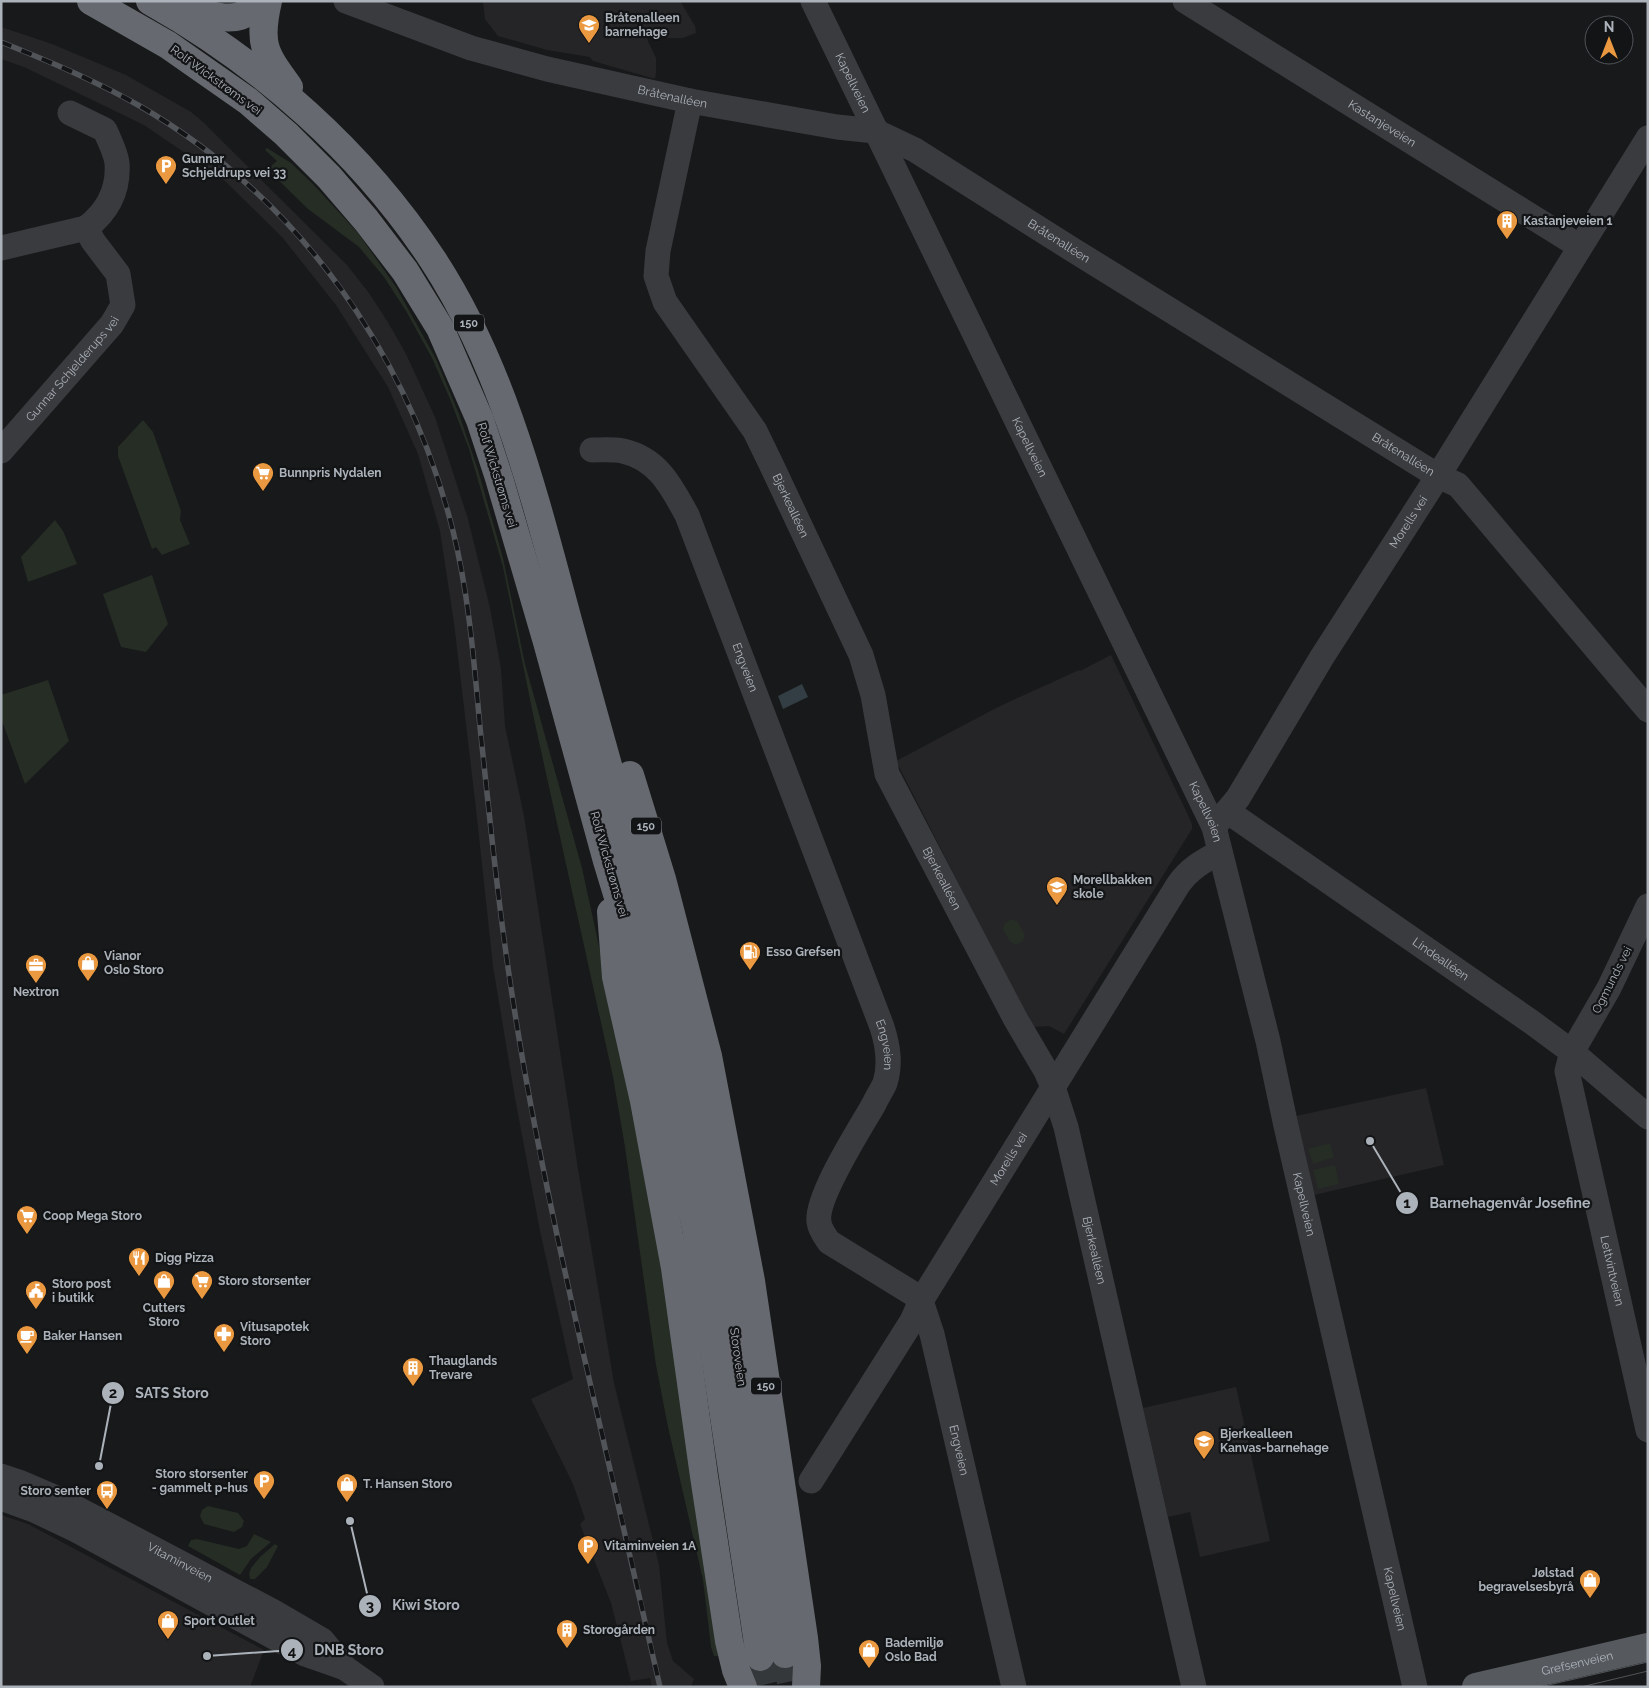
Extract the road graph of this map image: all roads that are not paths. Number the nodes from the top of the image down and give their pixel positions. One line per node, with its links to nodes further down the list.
1 (91, 1): 26 (highway, Rolf Wickstrøms vei / 150)
2 (150, 1): 13 (highway, Rolf Wickstrøms vei / 150)
3 (162, 1): 9 (highway, 150)
4 (264, 1): 9 (highway, 150)
5 (268, 1): 10 (highway, 150)
6 (346, 1): 11 (street, Bråtenalléen)
7 (813, 1): 14 (street, Kapellveien)
8 (1184, 1): 17 (street, Kastanjeveien)
9 (213, 15): 10 (highway, 150)
10 (268, 55): 13 (highway, 150)
11 (690, 101): 14 (street, Bråtenalléen); 29 (street, Bjerkealléen)
12 (70, 113): 16 (street)
13 (309, 114): 22 (highway, Rolf Wickstrøms vei / 150)
14 (876, 131): 21 (street, Bråtenalléen); 24 (street, Kapellveien)
15 (1648, 138): 17 (street, Morells vei)
16 (86, 228): 18 (street); 20 (street, Gunnar Schjelderups vei)
17 (1579, 246): 21 (street, Morells vei)
18 (1, 248)
19 (592, 450): 32 (street, Engveien)
20 (1, 451)
21 (1438, 476): 23 (street, Bråtenalléen); 24 (street, Morells vei)
22 (555, 572): 30 (highway, Rolf Wickstrøms vei / 150); 43 (highway, 150)
23 (1648, 710)
24 (1220, 819): 25 (street, Kapellveien); 28 (street, Lindealléen)
25 (1220, 852): 29 (street, Morells vei); 46 (street, Kapellveien)
26 (606, 861): 30 (highway, Rolf Wickstrøms vei / 150); 42 (highway, 150)
27 (1648, 906): 28 (street, Ogmunds vei)
28 (1572, 1052): 31 (street, Lindealléen); 33 (street, Lettvintveien)
29 (1053, 1086): 32 (street, Morells vei); 45 (street, Bjerkealléen)
30 (681, 1092): 38 (highway, Storoveien / 150)
31 (1648, 1117)
32 (920, 1301): 35 (street, Morells vei); 44 (street, Engveien)
33 (1648, 1430)
34 (1, 1476): 40 (street, Vitaminveien)
35 (811, 1481)
36 (1, 1498): 40 (street, Vitaminveien)
37 (1648, 1647): 47 (main road, Grefsenveien)
38 (773, 1656)
39 (1648, 1667): 48 (main road, Grefsenveien)
40 (345, 1668): 41 (street, Vitaminveien)
41 (372, 1687)
42 (743, 1687)
43 (806, 1687)
44 (1014, 1687)
45 (1194, 1687)
46 (1416, 1687)
47 (1476, 1687)
48 (1561, 1687)

